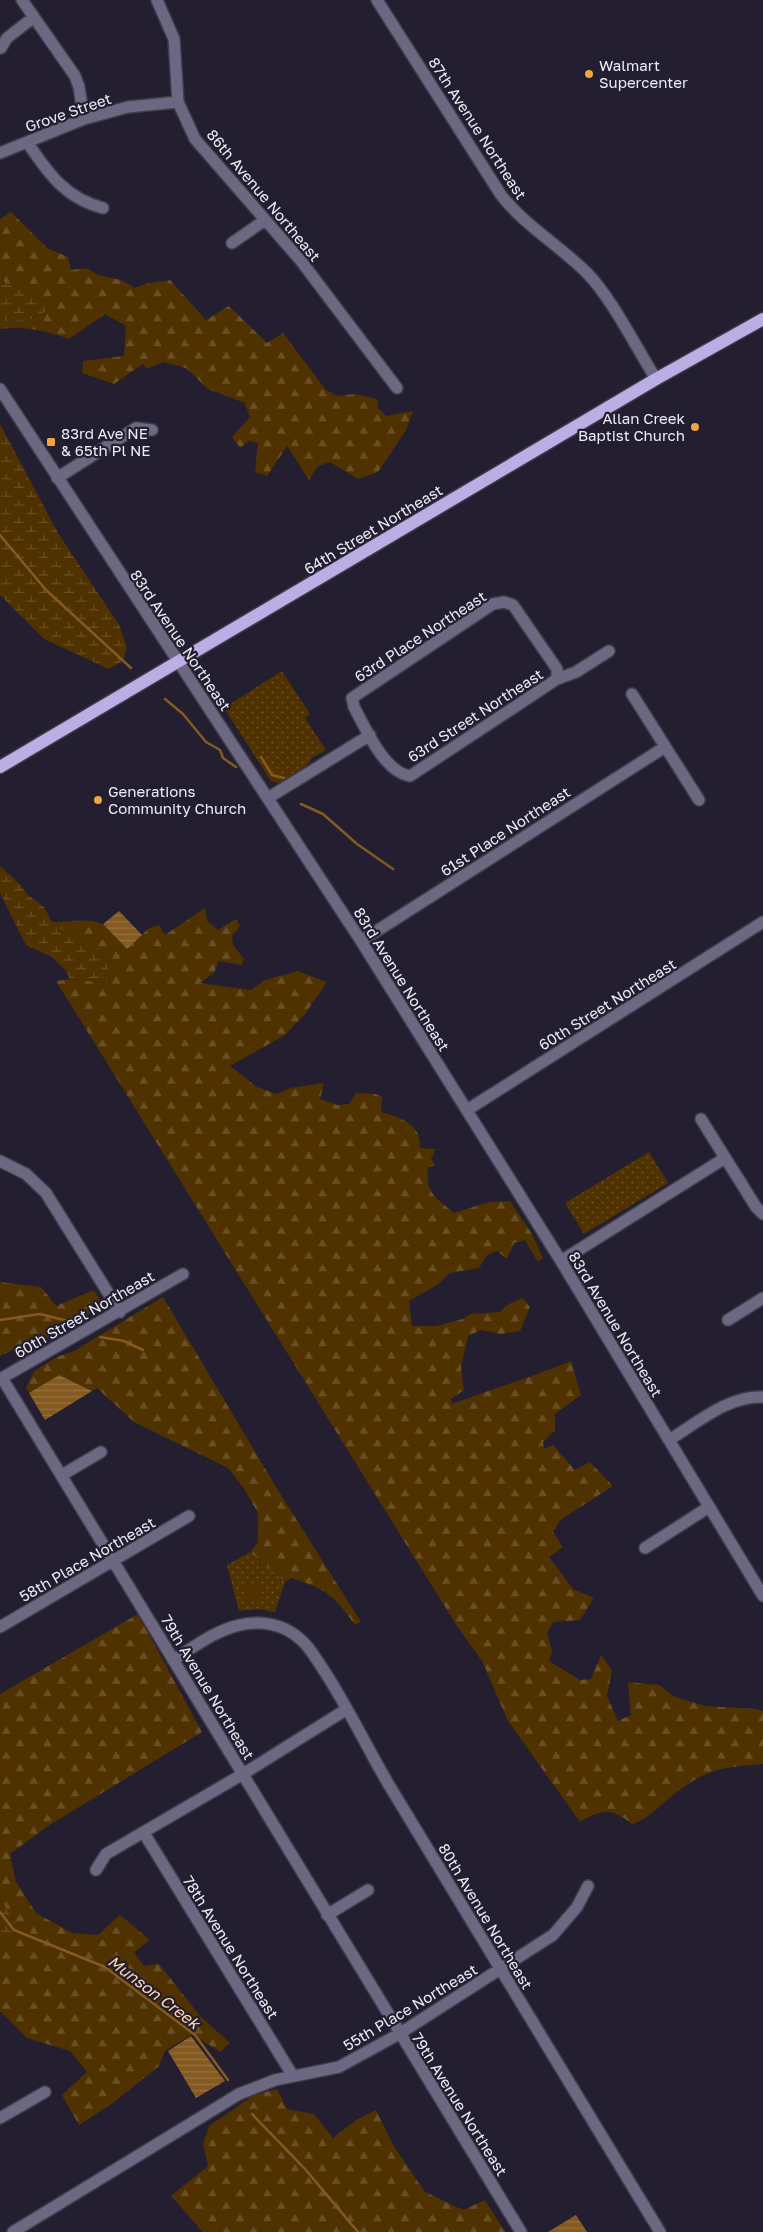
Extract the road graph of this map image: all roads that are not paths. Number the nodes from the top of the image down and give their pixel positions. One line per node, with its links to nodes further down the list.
1 (22, 0): 4 (street)
2 (157, 0): 6 (street, 86th Avenue Northeast)
3 (377, 0): 14 (street, 87th Avenue Northeast)
4 (34, 17): 5 (street); 7 (street)
5 (1, 48)
6 (178, 102): 7 (street, Grove Street); 11 (street, 86th Avenue Northeast)
7 (84, 119): 8 (street, Grove Street)
8 (27, 142): 9 (street, Grove Street); 10 (street)
9 (0, 153)
10 (103, 208)
11 (265, 220): 12 (street); 15 (street, 86th Avenue Northeast)
12 (232, 243)
13 (763, 319): 14 (main road, 64th Street Northeast)
14 (656, 379): 20 (main road, 64th Street Northeast)
15 (397, 388)
16 (0, 389): 18 (street, 83rd Avenue Northeast)
17 (152, 430): 18 (street)
18 (57, 478): 20 (street, 83rd Avenue Northeast)
19 (609, 651): 21 (street)
20 (178, 663): 25 (main road, 64th Street Northeast); 26 (street, 83rd Avenue Northeast)
21 (557, 679): 23 (street, 63rd Street Northeast); 23 (street, 63rd Place Northeast)
22 (632, 694): 24 (street)
23 (370, 735): 26 (street)
24 (665, 747): 27 (street); 29 (street, 61st Place Northeast)
25 (0, 766)
26 (268, 798): 29 (street, 83rd Avenue Northeast)
27 (699, 800)
28 (763, 922): 30 (street, 60th Street Northeast)
29 (361, 941): 30 (street, 83rd Avenue Northeast)
30 (467, 1110): 35 (street, 83rd Avenue Northeast)
31 (700, 1119): 32 (street)
32 (725, 1158): 34 (street); 35 (street)
33 (1, 1164): 38 (street)
34 (763, 1214)
35 (561, 1261): 42 (street, 83rd Avenue Northeast)
36 (183, 1274): 38 (street, 60th Street Northeast)
37 (763, 1298): 39 (street)
38 (120, 1312): 40 (street, 60th Street Northeast)
39 (728, 1320)
40 (1, 1379): 44 (street, 79th Avenue Northeast)
41 (763, 1397): 42 (street)
42 (669, 1440): 45 (street, 83rd Avenue Northeast)
43 (101, 1452): 44 (street)
44 (62, 1475): 48 (street, 79th Avenue Northeast)
45 (710, 1507): 47 (street); 49 (street, 83rd Avenue Northeast)
46 (189, 1516): 48 (street, 58th Place Northeast)
47 (645, 1548)
48 (114, 1561): 50 (street, 58th Place Northeast); 51 (street, 79th Avenue Northeast)
49 (763, 1596)
50 (0, 1627)
51 (173, 1660): 52 (street, 80th Avenue Northeast); 53 (street, 79th Avenue Northeast)
52 (347, 1709): 53 (street); 59 (street, 80th Avenue Northeast)
53 (243, 1774): 54 (street); 58 (street, 79th Avenue Northeast)
54 (144, 1833): 55 (street); 61 (street, 78th Avenue Northeast)
55 (96, 1870)
56 (588, 1886): 59 (street, 55th Place Northeast)
57 (368, 1890): 58 (street)
58 (327, 1915): 60 (street, 79th Avenue Northeast)
59 (502, 1969): 60 (street, 55th Place Northeast); 66 (street, 80th Avenue Northeast)
60 (399, 2034): 61 (street, 55th Place Northeast); 65 (street, 79th Avenue Northeast)
61 (293, 2076): 64 (street, 55th Place Northeast)
62 (45, 2092): 63 (street)
63 (0, 2118)
64 (13, 2232)
65 (521, 2232)
66 (660, 2232)

